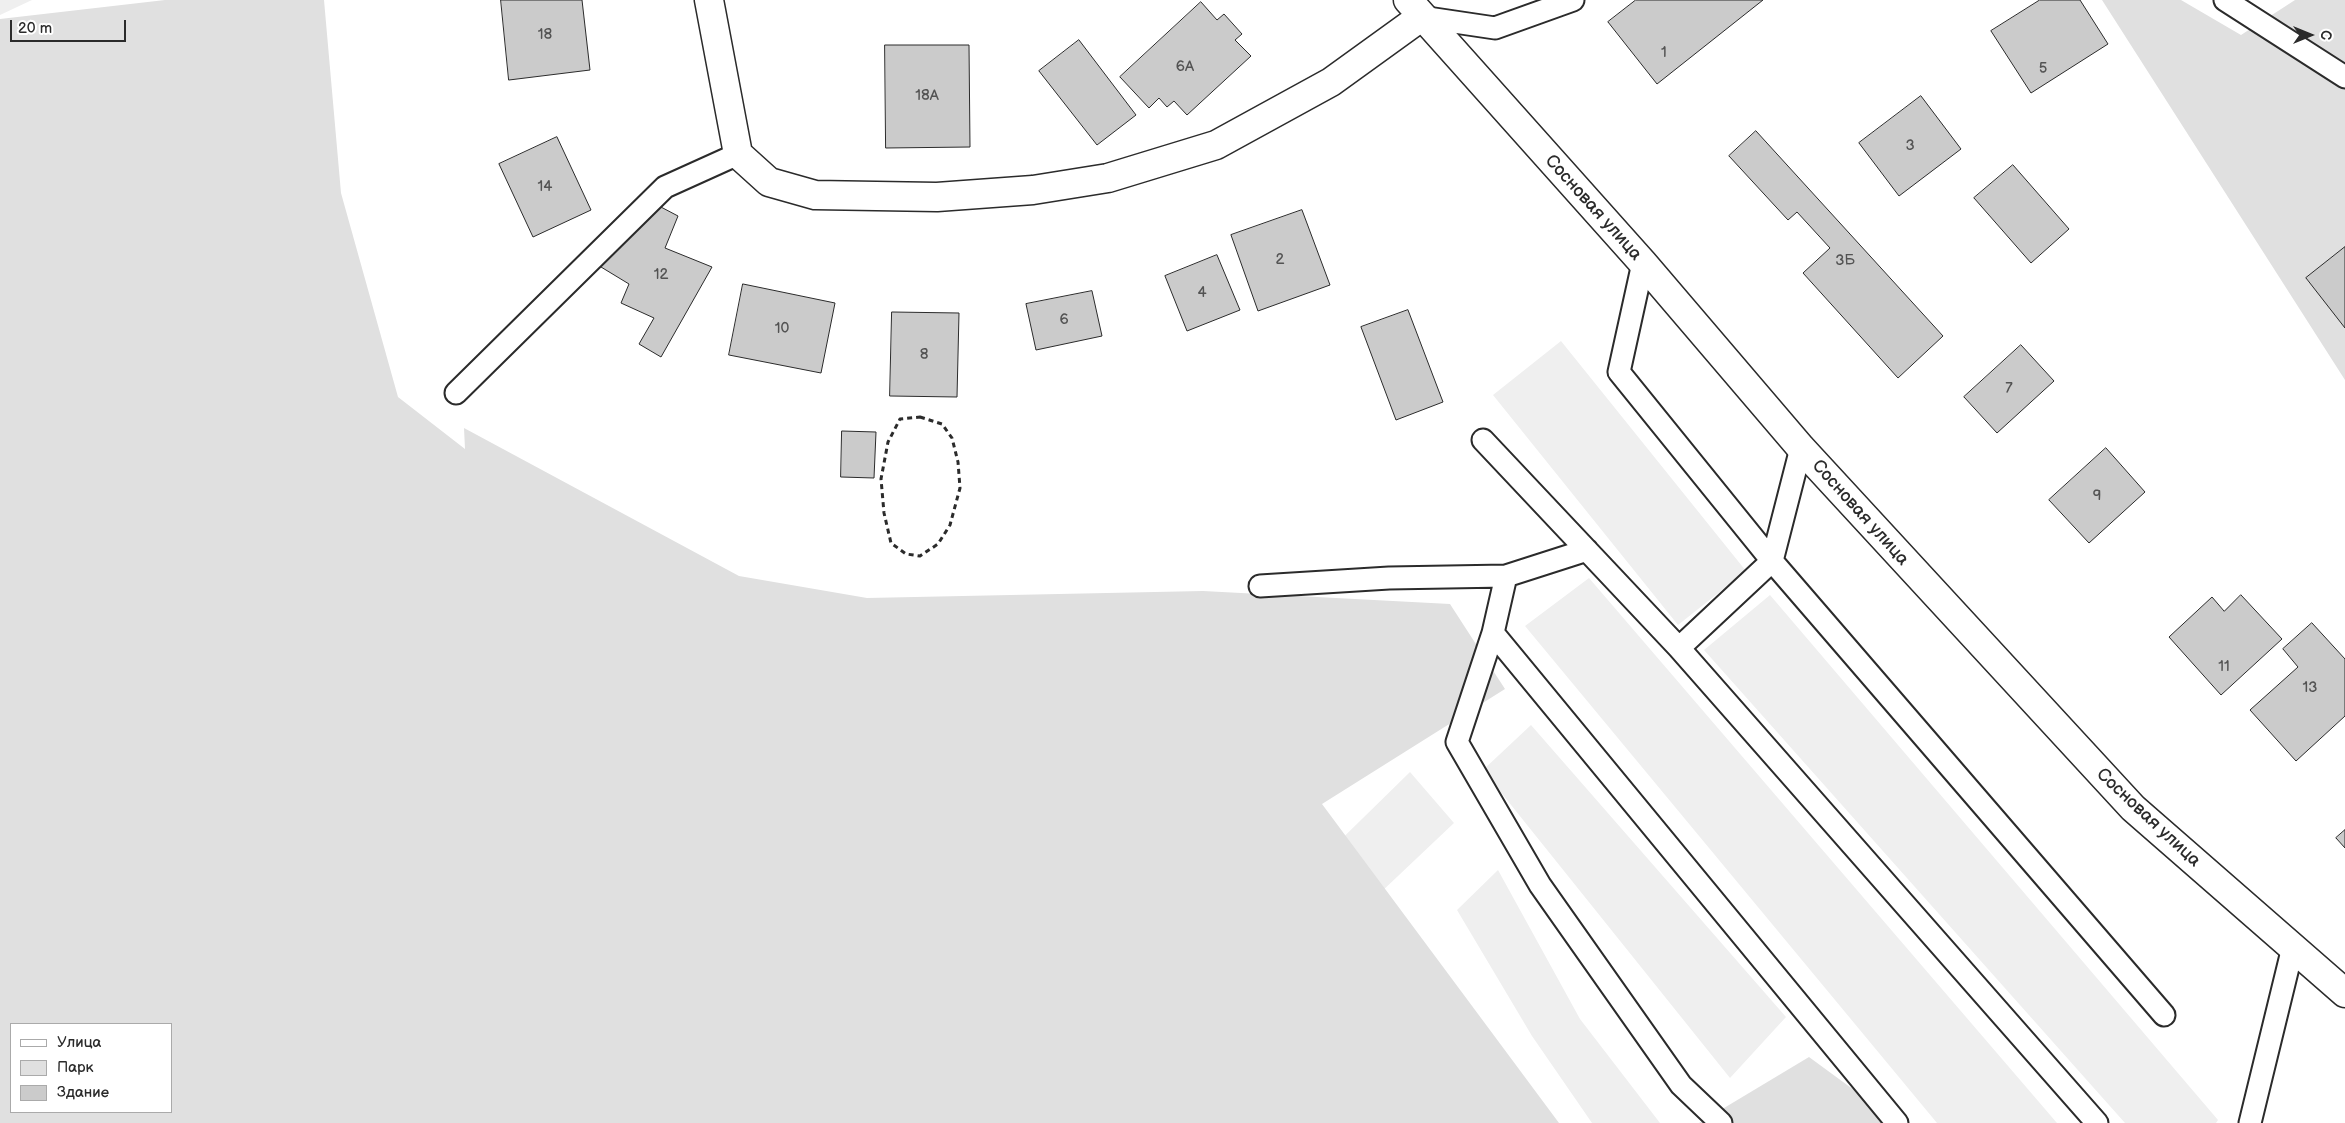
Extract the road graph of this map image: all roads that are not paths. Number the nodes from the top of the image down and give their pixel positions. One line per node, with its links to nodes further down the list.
1 (709, 0): 6 (street)
2 (1573, 0): 4 (lane)
3 (2225, 0): 5 (lane)
4 (1414, 8): 6 (street); 7 (street, Сосновая улица)
5 (2345, 77)
6 (738, 154): 8 (lane)
7 (1643, 263): 10 (street, Сосновая улица); 12 (lane)
8 (456, 393)
9 (1483, 440): 11 (lane)
10 (1801, 448): 12 (lane); 17 (street, Сосновая улица)
11 (1587, 550): 13 (lane); 16 (lane)
12 (1772, 561): 16 (lane); 19 (lane)
13 (1506, 576): 14 (lane); 15 (lane)
14 (1260, 586)
15 (1493, 632): 20 (lane); 21 (lane)
16 (1679, 648): 22 (lane)
17 (2293, 947): 18 (street, Сосновая улица); 23 (lane)
18 (2345, 993)
19 (2164, 1015)
20 (1721, 1123)
21 (1897, 1123)
22 (2097, 1123)
23 (2250, 1123)

